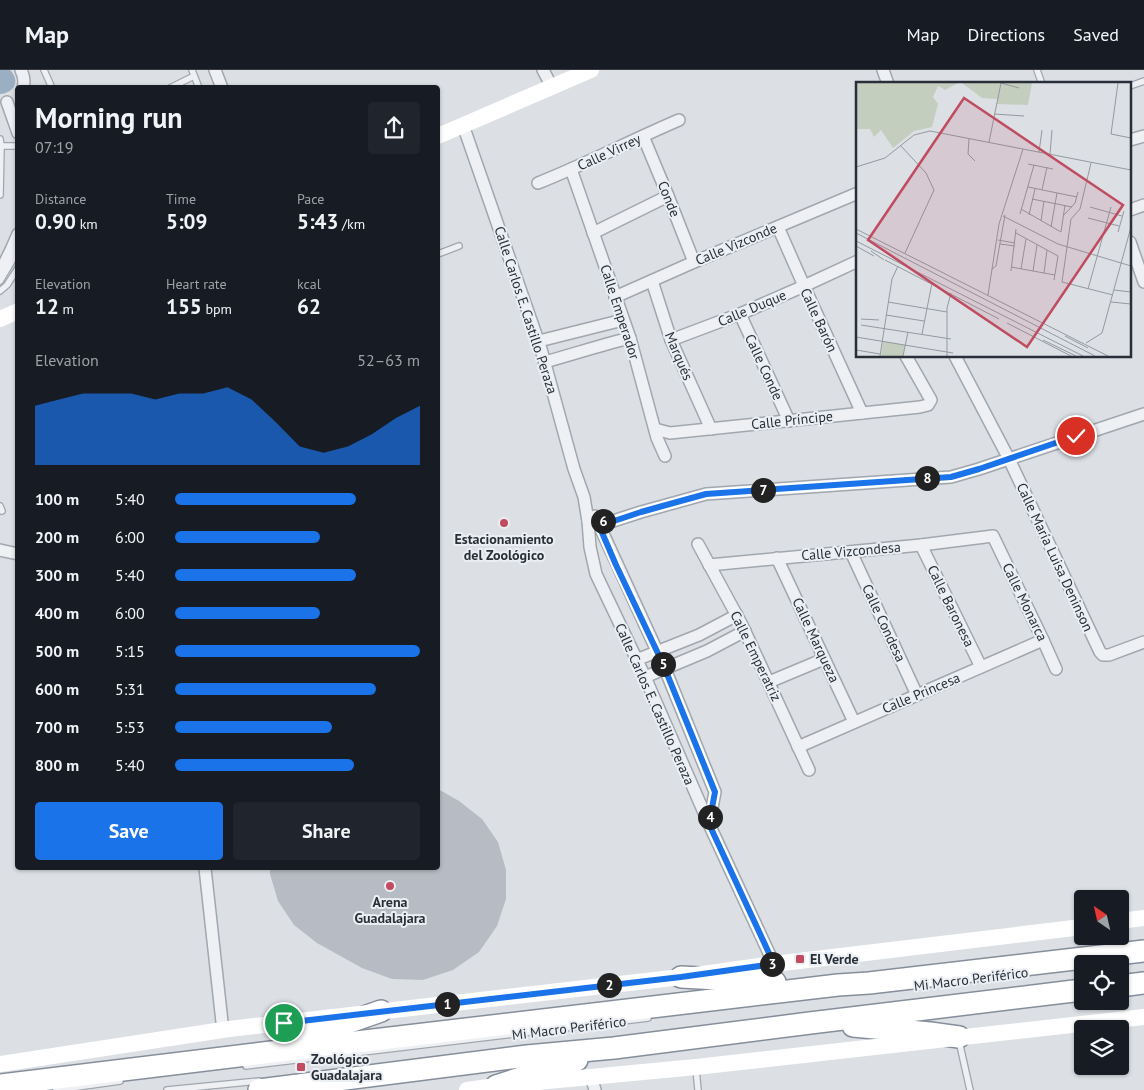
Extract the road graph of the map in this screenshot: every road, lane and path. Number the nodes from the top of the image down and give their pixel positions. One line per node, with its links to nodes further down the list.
1 (22, 70): 12 (street)
2 (44, 70): 13 (lane)
3 (215, 70): 16 (street)
4 (543, 70): 18 (street)
5 (591, 70): 18 (street)
6 (883, 70): 10 (street)
7 (1037, 70): 11 (lane)
8 (193, 73): 14 (lane); 15 (lane)
9 (1144, 81): 17 (lane)
10 (887, 82)
11 (1041, 82)
12 (24, 85)
13 (51, 85)
14 (175, 85)
15 (198, 85)
16 (221, 85)
17 (1132, 85)
18 (552, 87): 22 (street)
19 (8, 100): 21 (street)
20 (679, 120): 24 (street, Calle Virrey)
21 (15, 123)
22 (463, 125): 23 (street); 58 (street, Calle Carlos E. Castillo Peraza)
23 (440, 135)
24 (643, 136): 27 (street, Calle Virrey); 31 (street, Conde)
25 (0, 144): 26 (lane); 30 (lane)
26 (15, 146)
27 (572, 169): 28 (street, Calle Virrey); 35 (street, Calle Emperador)
28 (538, 183)
29 (856, 194): 34 (street, Calle Vizconde)
30 (0, 195)
31 (668, 196): 35 (street); 41 (street, Conde)
32 (1144, 205): 33 (street)
33 (1132, 209)
34 (778, 227): 41 (street, Calle Vizconde); 48 (street, Calle Barón)
35 (593, 233): 50 (street, Calle Emperador)
36 (15, 242): 43 (street)
37 (459, 246): 38 (lane)
38 (440, 253)
39 (15, 254): 46 (lane)
40 (1133, 261): 45 (street)
41 (694, 262): 47 (street, Calle Vizconde)
42 (856, 264): 48 (street, Calle Duque)
43 (0, 272)
44 (15, 273): 49 (lane)
45 (1144, 279)
46 (0, 281)
47 (652, 282): 50 (street, Calle Vizconde); 57 (street, Marqués)
48 (804, 286): 52 (street, Calle Duque); 63 (street, Calle Barón)
49 (0, 291)
50 (615, 297): 54 (street, Calle Emperador)
51 (15, 312): 53 (street)
52 (740, 314): 57 (street, Calle Duque); 65 (street, Calle Conde)
53 (0, 319)
54 (623, 320): 55 (street); 56 (street, Calle Emperador)
55 (570, 334): 58 (street); 59 (street)
56 (630, 338): 59 (street); 66 (street, Calle Emperador)
57 (672, 340): 67 (street, Marqués)
58 (539, 341): 62 (street, Calle Carlos E. Castillo Peraza)
59 (576, 354): 62 (street)
60 (907, 358): 63 (street, Calle Príncipe)
61 (956, 358): 69 (street, Calle María Luisa Deninson)
62 (546, 362): 70 (street, Calle Carlos E. Castillo Peraza)
63 (862, 413): 65 (street, Calle Príncipe)
64 (1144, 414): 69 (street)
65 (789, 421): 67 (street, Calle Príncipe)
66 (655, 429): 67 (street, Calle Príncipe); 68 (street, Calle Emperador)
67 (711, 429)
68 (666, 456)
69 (1009, 459): 70 (street); 83 (street, Calle María Luisa Deninson)
70 (593, 521): 85 (street, Calle Carlos E. Castillo Peraza); 87 (street, Calle Carlos E. Castillo Peraza)
71 (993, 536): 73 (street, Calle Vizcondesa); 82 (street, Calle Monarca)
72 (698, 544): 78 (street, Calle Emperatriz)
73 (921, 545): 75 (street, Calle Vizcondesa); 88 (street, Calle Baronesa)
74 (0, 550): 76 (street)
75 (851, 552): 77 (street, Calle Vizcondesa); 93 (street, Calle Condesa)
76 (15, 553)
77 (777, 558): 78 (street, Calle Vizcondesa); 86 (street, Calle Marqueza)
78 (709, 564): 79 (street, Calle Emperatriz)
79 (737, 615): 80 (street, Calle Emperatriz); 81 (street)
80 (745, 631): 84 (street); 92 (street, Calle Emperatriz)
81 (699, 635): 84 (street); 85 (street)
82 (1043, 640): 88 (street, Calle Princesa); 90 (street, Calle Monarca)
83 (1144, 642)
84 (707, 651): 89 (street)
85 (657, 652): 87 (street); 89 (street, Calle Carlos E. Castillo Peraza)
86 (824, 659): 92 (street); 94 (street, Calle Marqueza)
87 (636, 660): 91 (street, Calle Carlos E. Castillo Peraza)
88 (981, 667): 93 (street, Calle Princesa)
89 (665, 669): 91 (street); 97 (street, Calle Carlos E. Castillo Peraza)
90 (1056, 669)
91 (645, 677): 97 (street, Calle Carlos E. Castillo Peraza)
92 (769, 682): 95 (street, Calle Emperatriz)
93 (917, 695): 94 (street, Calle Princesa)
94 (854, 722): 95 (street, Calle Princesa)
95 (798, 746): 96 (street, Calle Emperatriz)
96 (809, 770)
97 (709, 824): 103 (street, Calle Carlos E. Castillo Peraza)
98 (205, 870): 117 (street)
99 (1144, 918): 100 (street)
100 (1129, 920)
101 (1074, 928): 103 (street)
102 (1144, 951): 108 (highway)
103 (774, 964): 104 (street)
104 (681, 977): 108 (highway); 113 (street)
105 (1144, 978): 106 (lane)
106 (1129, 979)
107 (1144, 983): 110 (highway)
108 (838, 985): 120 (highway)
109 (1074, 985): 112 (lane, Mi Macro Periférico)
110 (1129, 985)
111 (1074, 991): 116 (highway)
112 (1003, 993)
113 (381, 1011): 117 (street); 120 (highway)
114 (658, 1017): 122 (lane, Mi Macro Periférico)
115 (1144, 1017): 118 (street)
116 (810, 1022): 118 (highway); 119 (highway)
117 (223, 1031): 121 (street)
118 (959, 1037): 123 (street); 133 (lane)
119 (614, 1048): 126 (highway); 128 (highway)
120 (263, 1053): 127 (highway)
121 (0, 1064)
122 (238, 1066)
123 (696, 1067): 125 (street); 132 (lane)
124 (123, 1081): 129 (lane)
125 (593, 1083): 128 (street)
126 (260, 1085): 130 (lane)
127 (0, 1086)
128 (496, 1086): 131 (street)
129 (56, 1090)
130 (167, 1090)
131 (467, 1090)
132 (698, 1090)
133 (970, 1090)

